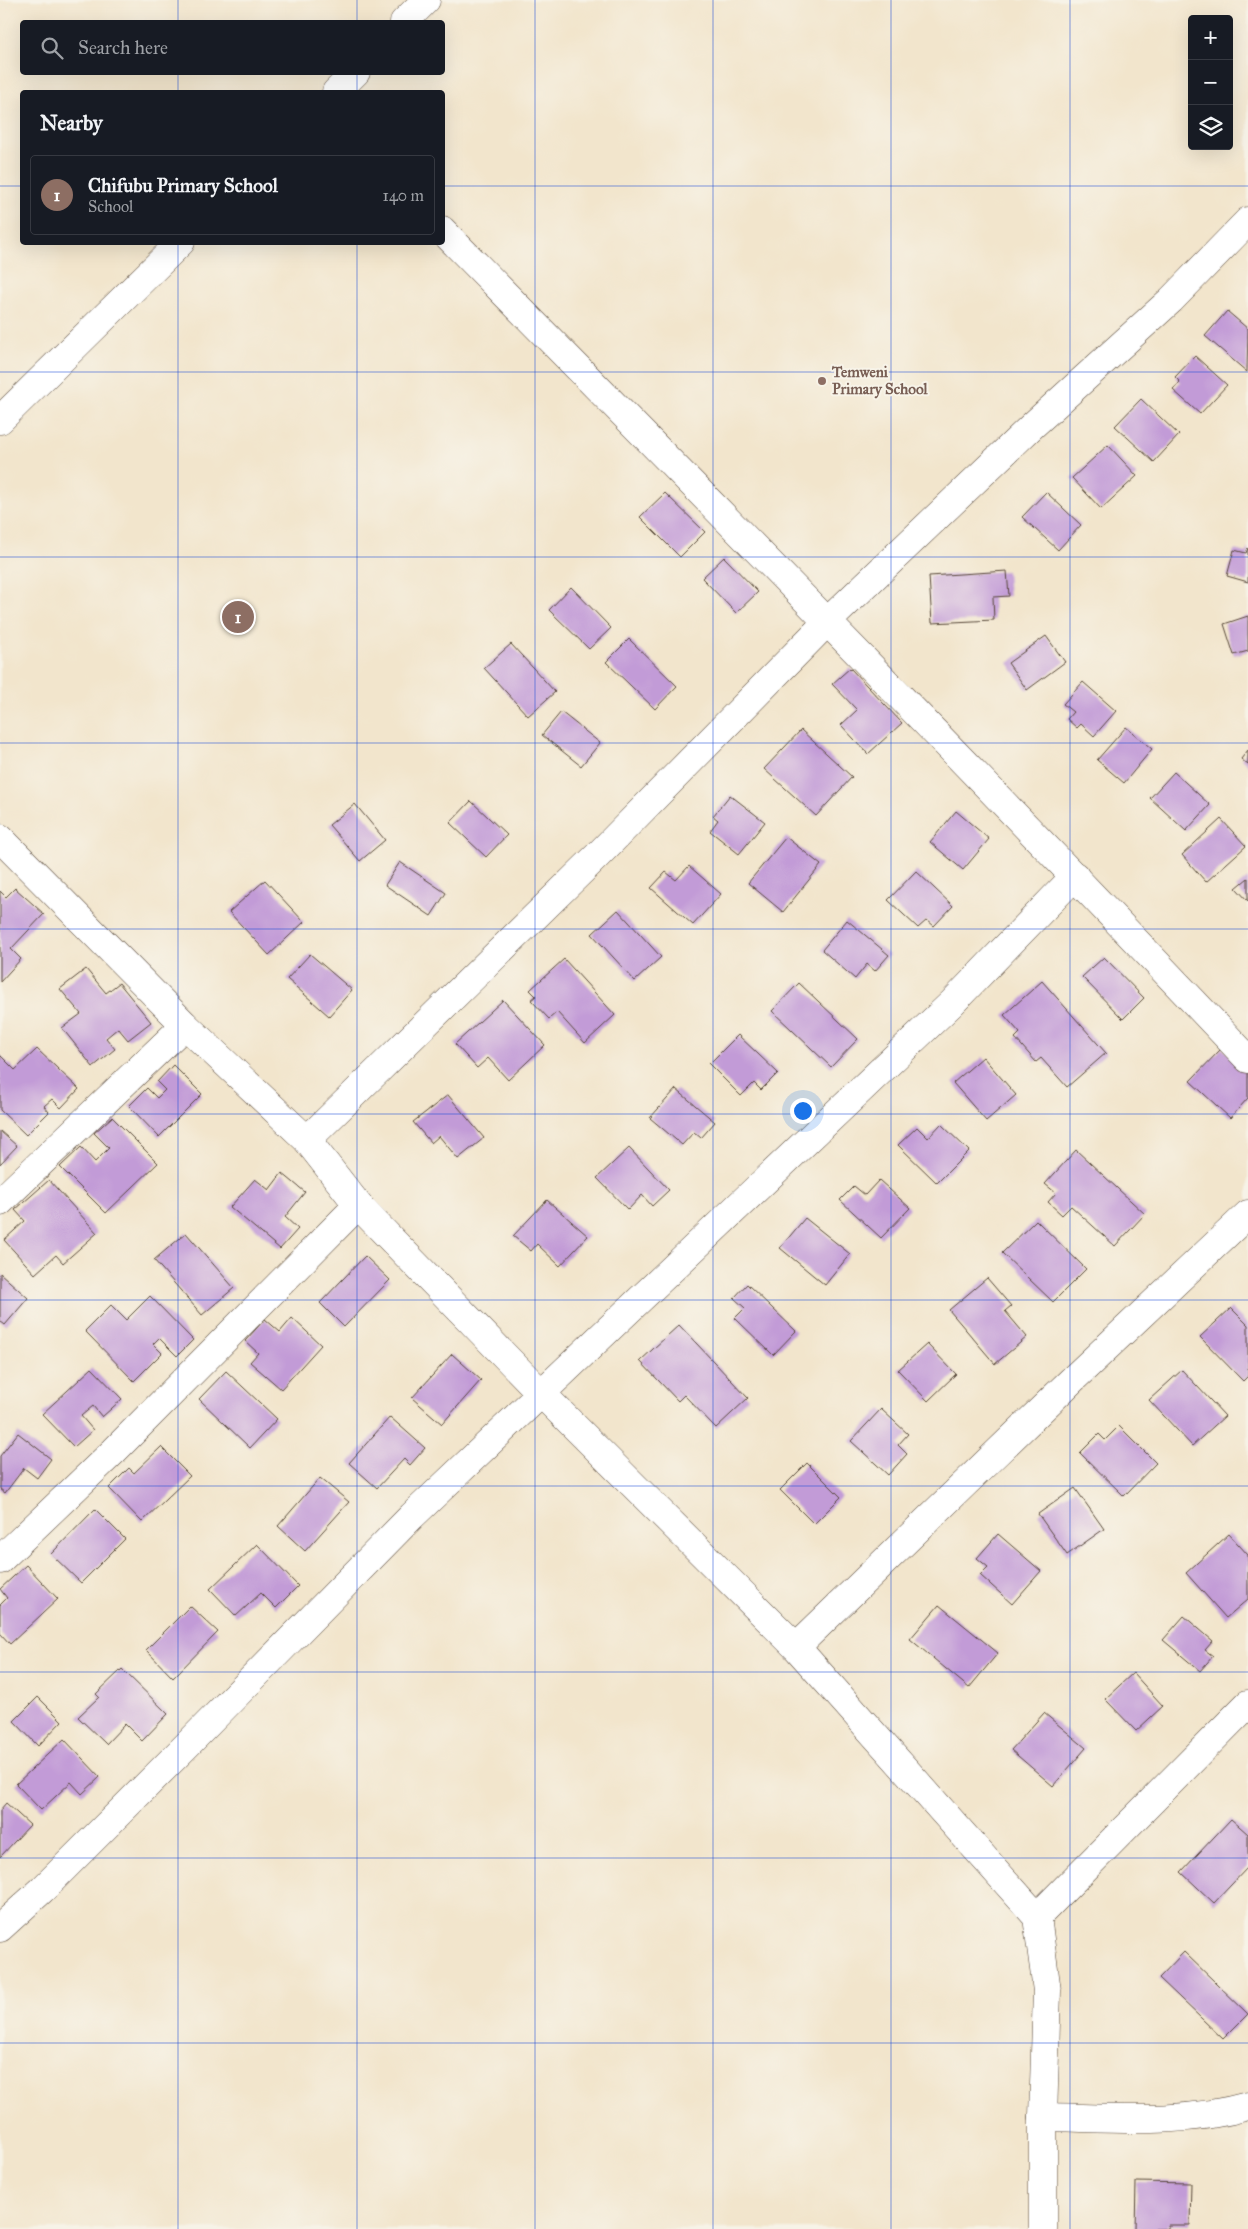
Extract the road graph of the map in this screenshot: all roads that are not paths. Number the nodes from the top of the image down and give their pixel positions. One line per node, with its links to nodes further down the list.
1 (426, 0): 2 (street)
2 (406, 20)
3 (353, 75): 4 (street)
4 (338, 90)
5 (1248, 221): 9 (street)
6 (445, 233): 9 (street)
7 (178, 245): 8 (street)
8 (0, 420)
9 (828, 621): 11 (street); 14 (street)
10 (3, 846): 12 (street)
11 (1075, 876): 13 (street); 18 (street)
12 (185, 1025): 14 (street); 15 (street)
13 (1248, 1060)
14 (307, 1140): 16 (street)
15 (0, 1202)
16 (358, 1204): 18 (street); 19 (street)
17 (1248, 1214): 20 (street)
18 (542, 1393): 20 (street); 23 (street)
19 (0, 1560)
20 (796, 1648): 22 (street)
21 (1248, 1704): 22 (street)
22 (1037, 1917): 25 (street)
23 (0, 1928)
24 (1248, 2106): 25 (street)
25 (1043, 2117): 26 (street)
26 (1043, 2229)

